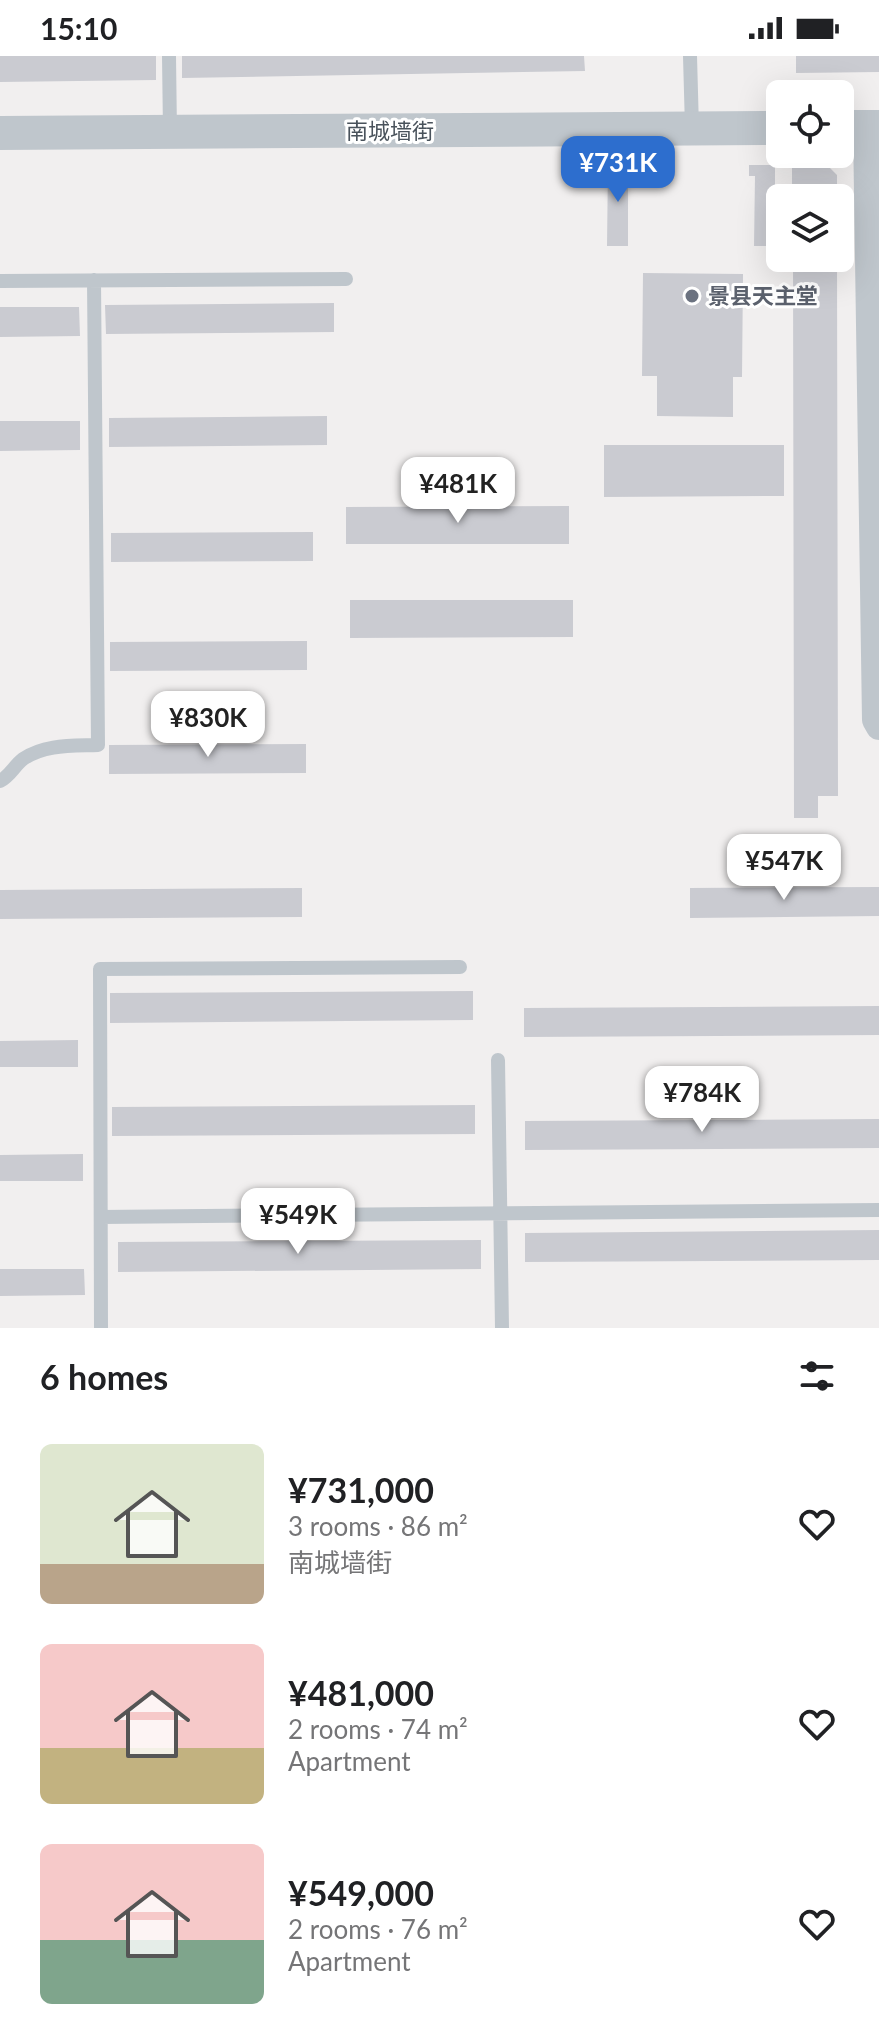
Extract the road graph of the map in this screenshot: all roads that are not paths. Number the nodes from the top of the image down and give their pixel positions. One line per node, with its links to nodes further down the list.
1 (169, 56): 6 (lane)
2 (690, 56): 4 (lane)
3 (862, 127): 11 (street)
4 (692, 128): 5 (street, 南城墙街); 6 (street, 南城墙街)
5 (766, 128)
6 (170, 132): 7 (street, 南城墙街)
7 (0, 133)
8 (346, 279): 9 (lane)
9 (94, 280): 10 (lane); 13 (lane)
10 (0, 281)
11 (876, 501): 12 (street)
12 (879, 727)
13 (0, 781)
14 (460, 967): 18 (lane)
15 (498, 1060): 17 (lane)
16 (879, 1210): 17 (lane)
17 (500, 1213): 18 (lane); 20 (lane)
18 (101, 1217): 19 (lane)
19 (101, 1328)
20 (502, 1328)

